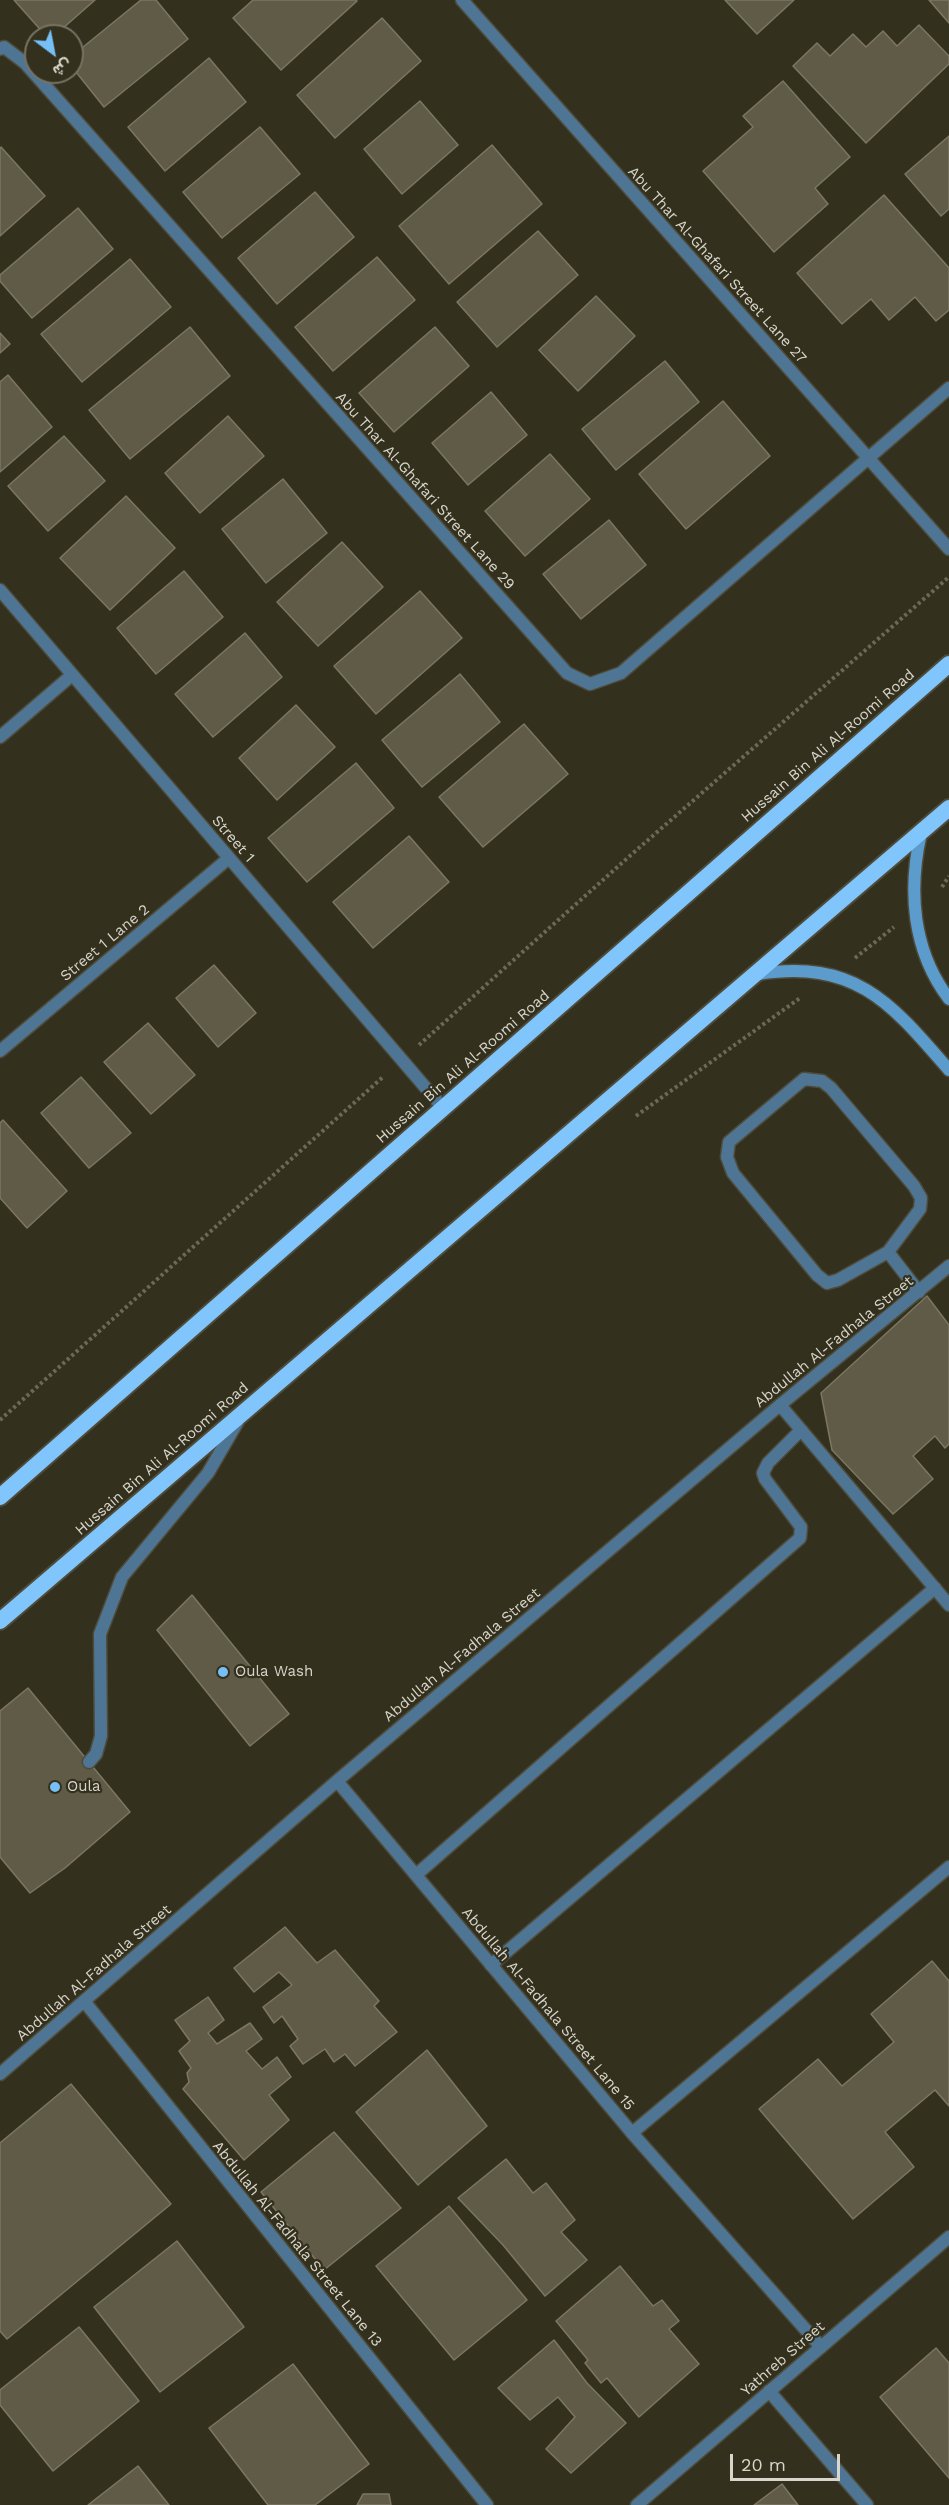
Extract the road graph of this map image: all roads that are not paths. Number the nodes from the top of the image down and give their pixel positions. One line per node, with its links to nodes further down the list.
1 (462, 0): 4 (street, Abu Thar Al-Ghafari Street Lane 27)
2 (0, 49): 4 (street, Abu Thar Al-Ghafari Street Lane 29)
3 (949, 388): 4 (street, Abu Thar Al-Ghafari Street Lane 29)
4 (868, 459): 5 (street, Abu Thar Al-Ghafari Street Lane 27)
5 (949, 549)
6 (0, 590): 8 (street, Street 1)
7 (949, 664): 17 (highway, Hussain Bin Ali Al-Roomi Road)
8 (72, 675): 9 (street); 12 (street, Street 1)
9 (0, 737)
10 (949, 808): 11 (highway, Hussain Bin Ali Al-Roomi Road)
11 (921, 833): 13 (highway, Hussain Bin Ali Al-Roomi Road); 14 (main road)
12 (229, 858): 15 (street, Street 1 Lane 2); 17 (street, Street 1)
13 (758, 974): 16 (main road); 22 (highway, Hussain Bin Ali Al-Roomi Road)
14 (949, 999)
15 (0, 1050)
16 (949, 1070)
17 (443, 1108): 24 (highway, Hussain Bin Ali Al-Roomi Road)
18 (888, 1252): 18 (street); 20 (street)
19 (949, 1266): 20 (street, Abdullah Al-Fadhala Street)
20 (919, 1292): 21 (street, Abdullah Al-Fadhala Street)
21 (780, 1405): 23 (street); 29 (street, Abdullah Al-Fadhala Street)
22 (241, 1415): 27 (highway, Hussain Bin Ali Al-Roomi Road); 28 (street)
23 (801, 1430): 25 (street); 31 (street)
24 (0, 1497)
25 (935, 1588): 26 (street); 32 (street)
26 (949, 1605)
27 (0, 1621)
28 (89, 1762)
29 (337, 1781): 31 (street, Abdullah Al-Fadhala Street Lane 15); 33 (street, Abdullah Al-Fadhala Street)
30 (949, 1867): 35 (street, Abdullah Al-Fadhala Street Lane 15)
31 (416, 1875): 32 (street, Abdullah Al-Fadhala Street Lane 15)
32 (491, 1965): 35 (street, Abdullah Al-Fadhala Street Lane 15)
33 (84, 2001): 34 (street, Abdullah Al-Fadhala Street); 39 (street, Abdullah Al-Fadhala Street Lane 13)
34 (0, 2074)
35 (632, 2133): 37 (street)
36 (949, 2237): 37 (street, Yathreb Street)
37 (821, 2347): 38 (street, Yathreb Street)
38 (769, 2391): 40 (street, Yathreb Street); 41 (street)
39 (487, 2505)
40 (637, 2505)
41 (867, 2505)

